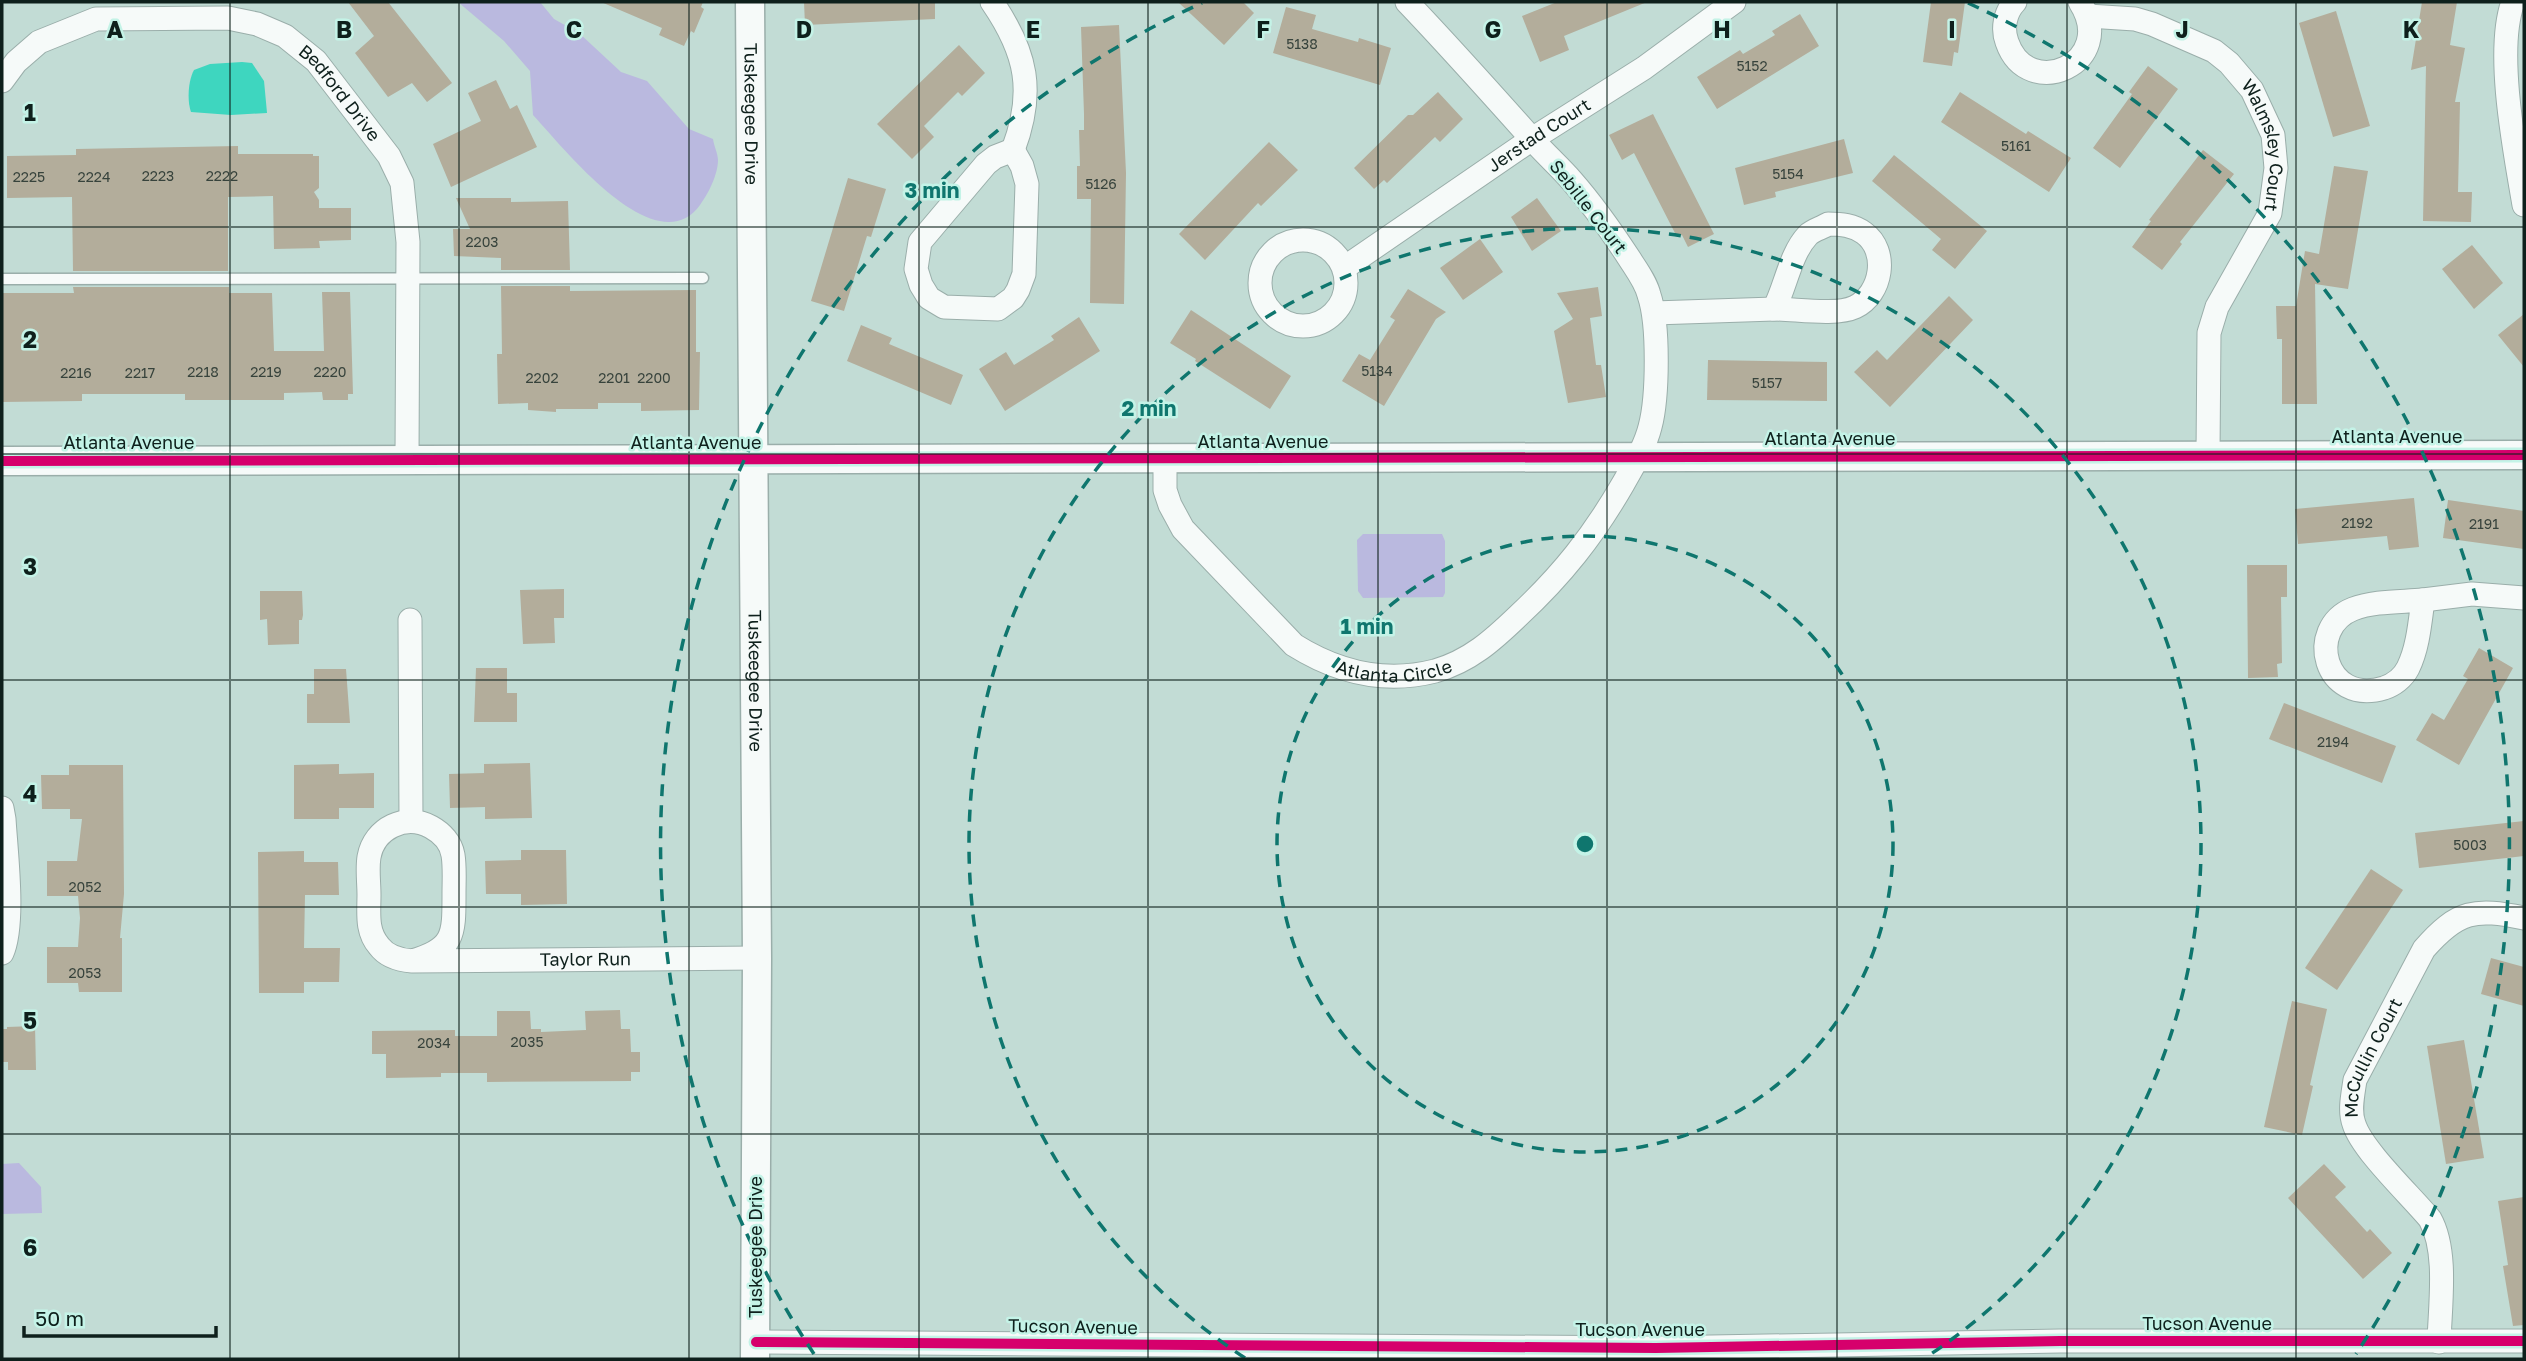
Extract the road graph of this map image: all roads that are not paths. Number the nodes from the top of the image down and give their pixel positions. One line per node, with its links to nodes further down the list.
1 (750, 2): 23 (street, Tuskeegee Drive)
2 (992, 2): 10 (street)
3 (1407, 2): 9 (street, Sebille Court)
4 (1734, 2): 9 (street, Jerstad Court)
5 (2015, 2): 7 (street, Walmsley Court)
6 (2513, 2): 11 (street)
7 (2084, 9): 18 (street, Walmsley Court)
8 (2, 81): 13 (street, Bedford Drive)
9 (1532, 139): 12 (street, Jerstad Court); 17 (street, Sebille Court)
10 (1013, 150): 10 (street)
11 (2524, 205)
12 (1344, 268)
13 (408, 278): 14 (lane); 15 (lane); 22 (street, Bedford Drive)
14 (704, 278)
15 (2, 279)
16 (1774, 309): 16 (street); 17 (street)
17 (1654, 313): 20 (street, Sebille Court)
18 (2208, 454): 19 (street, Atlanta Avenue); 20 (street, Atlanta Avenue)
19 (2524, 455)
20 (1638, 458): 21 (street, Atlanta Avenue); 21 (street, Atlanta Circle)
21 (1165, 459): 23 (street, Atlanta Avenue)
22 (407, 460): 23 (street, Atlanta Avenue); 24 (street, Atlanta Avenue)
23 (753, 460): 32 (street, Tuskeegee Drive)
24 (2, 461)
25 (2524, 598): 26 (street)
26 (2423, 600): 26 (street)
27 (410, 620): 29 (street)
28 (2, 808): 31 (street)
29 (411, 821): 33 (street); 33 (street, Taylor Run)
30 (2524, 918): 35 (street, McCullin Court)
31 (2, 953)
32 (757, 958): 33 (street, Taylor Run); 36 (street, Tuskeegee Drive)
33 (412, 961)
34 (2524, 1341): 35 (street, Tucson Avenue)
35 (2438, 1342): 37 (street, Tucson Avenue)
36 (755, 1350): 38 (street, Tucson Avenue)
37 (2031, 1350): 38 (street, Tucson Avenue)
38 (904, 1351)

